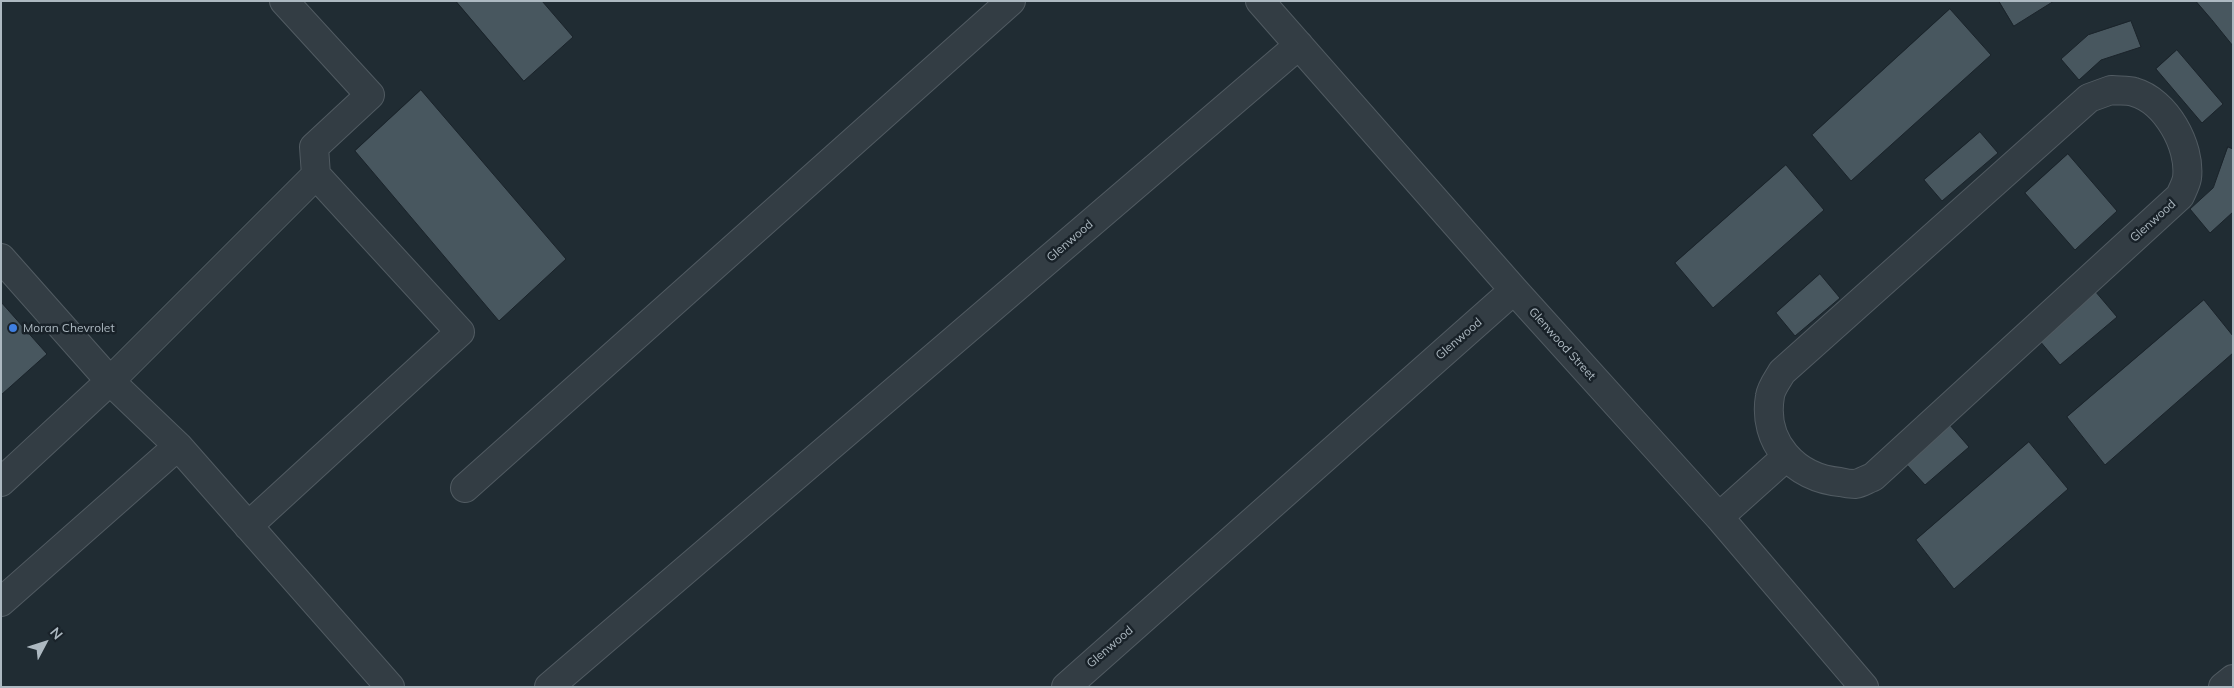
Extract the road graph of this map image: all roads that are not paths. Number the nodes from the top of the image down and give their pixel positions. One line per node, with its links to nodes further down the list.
1 (284, 1): 5 (street)
2 (1011, 1): 12 (street)
3 (1260, 1): 4 (street, Glenwood Street)
4 (1299, 45): 7 (street, Glenwood Street); 18 (street, Glenwood)
5 (316, 175): 8 (street); 14 (street)
6 (1, 258): 8 (street)
7 (1514, 290): 13 (street, Glenwood Street); 19 (street, Glenwood)
8 (110, 382): 9 (street); 11 (street)
9 (178, 446): 14 (street); 15 (street)
10 (1786, 457): 10 (street, Glenwood); 13 (street)
11 (1, 482)
12 (465, 488)
13 (1719, 517): 20 (street, Glenwood Street)
14 (248, 526): 17 (street)
15 (1, 602)
16 (2233, 679): 21 (street)
17 (390, 687)
18 (549, 687)
19 (1066, 687)
20 (1864, 687)
21 (2223, 687)

